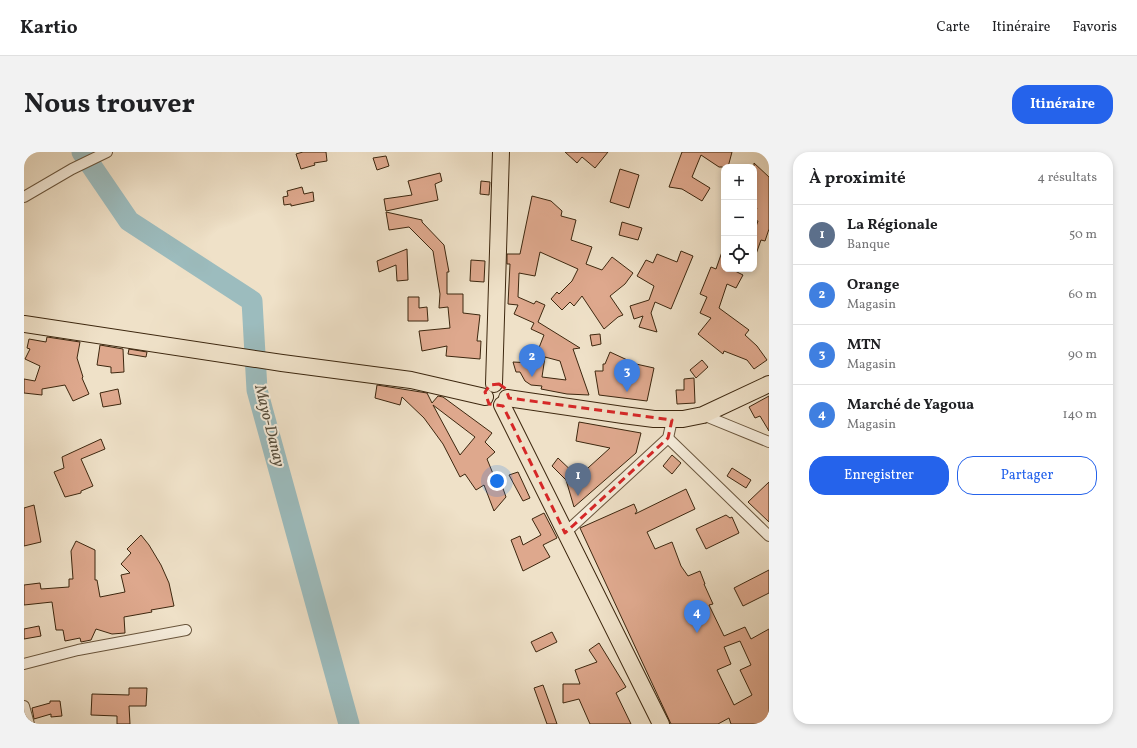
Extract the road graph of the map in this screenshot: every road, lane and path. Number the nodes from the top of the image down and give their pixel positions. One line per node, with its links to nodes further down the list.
1 (501, 152): 6 (main road)
2 (105, 153): 3 (street)
3 (24, 197)
4 (24, 324): 6 (main road)
5 (769, 384): 8 (main road)
6 (490, 390): 7 (main road)
7 (504, 401): 9 (main road); 12 (main road)
8 (703, 415): 9 (main road); 11 (street)
9 (672, 420): 10 (street)
10 (668, 438): 12 (street); 13 (street)
11 (769, 442)
12 (565, 533): 18 (main road)
13 (769, 536)
14 (186, 630): 15 (street)
15 (24, 664)
16 (24, 706): 17 (street)
17 (28, 724)
18 (661, 724)

